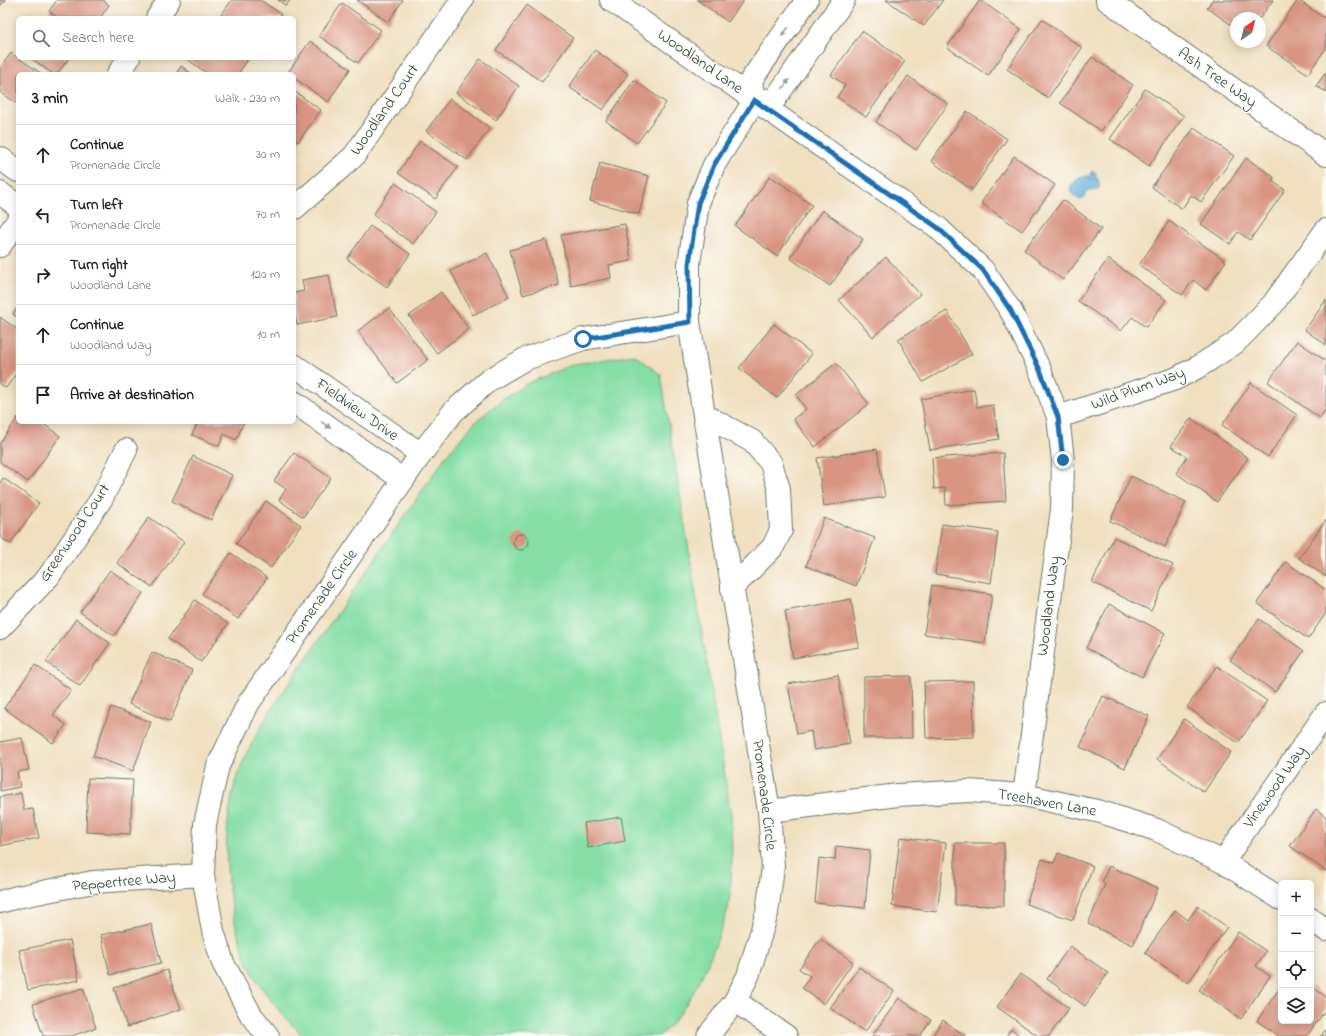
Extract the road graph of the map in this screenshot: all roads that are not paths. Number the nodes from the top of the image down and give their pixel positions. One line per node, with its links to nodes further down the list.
1 (170, 0): 7 (street)
2 (462, 0): 16 (street, Woodland Court)
3 (610, 0): 10 (street, Woodland Lane)
4 (807, 0): 10 (street, one-way to 10)
5 (844, 0): 10 (street, one-way to 5)
6 (1107, 0): 11 (street, Ash Tree Way)
7 (158, 16)
8 (128, 60): 9 (street)
9 (119, 72)
10 (754, 100): 20 (street, Promenade Circle); 24 (street, Woodland Lane)
11 (1326, 155)
12 (0, 158): 13 (street)
13 (16, 170)
14 (0, 193): 15 (street)
15 (16, 205)
16 (296, 207)
17 (16, 223): 19 (street)
18 (1326, 230): 24 (street, Wild Plum Way)
19 (0, 246)
20 (690, 322): 23 (street, Promenade Circle); 26 (street, Promenade Circle)
21 (296, 366): 26 (street, Fieldview Drive)
22 (296, 403): 27 (street, Fieldview Drive, one-way to 27)
23 (704, 415): 28 (street, Promenade Circle); 28 (street)
24 (1058, 417): 31 (street, Woodland Way)
25 (126, 450): 29 (street, Greenwood Court)
26 (421, 454): 27 (street, Promenade Circle)
27 (403, 480): 34 (street, Promenade Circle)
28 (732, 588): 32 (street, Promenade Circle)
29 (0, 628)
30 (1326, 713): 33 (street, Vinewood Way)
31 (1024, 795): 32 (street, Treehaven Lane); 33 (street, Treehaven Lane)
32 (769, 811): 39 (street, Promenade Circle)
33 (1223, 862): 35 (street, Treehaven Lane)
34 (202, 875): 36 (street, Peppertree Way); 40 (street, Promenade Circle)
35 (1278, 896)
36 (0, 902)
37 (1314, 921): 38 (street)
38 (1326, 930)
39 (735, 1001): 41 (street, Promenade Circle); 42 (street)
40 (268, 1036)
41 (708, 1036)
42 (786, 1036)

